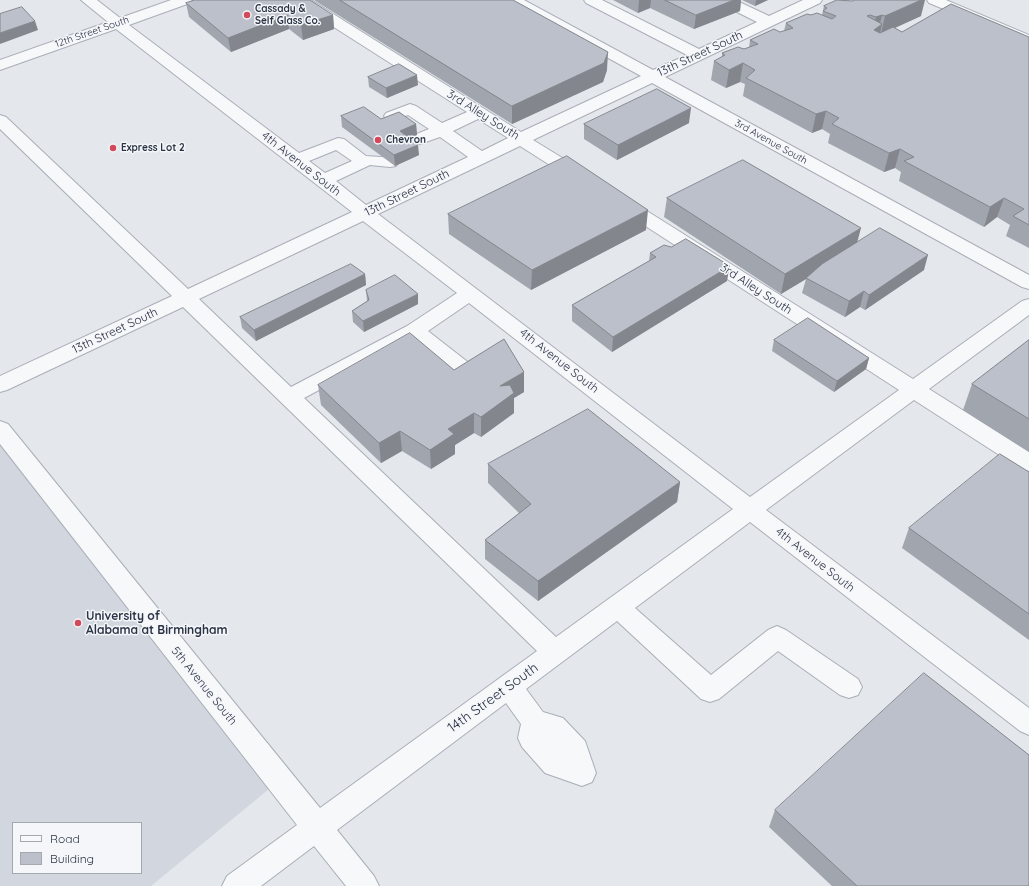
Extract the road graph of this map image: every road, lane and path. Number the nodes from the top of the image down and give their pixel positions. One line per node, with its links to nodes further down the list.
1 (88, 0): 11 (street, 4th Avenue South)
2 (301, 0): 17 (street, 3rd Alley South)
3 (513, 0): 16 (street, 3rd Avenue South)
4 (591, 0): 14 (street)
5 (724, 0): 10 (street)
6 (815, 0): 10 (street, 13th Street South)
7 (934, 0): 9 (street)
8 (176, 1): 11 (street, 12th Street South)
9 (977, 18): 12 (street); 13 (street)
10 (769, 22): 14 (street, 13th Street South)
11 (118, 23): 15 (street, 12th Street South); 24 (street, 4th Avenue South)
12 (958, 27)
13 (1029, 40)
14 (699, 55): 16 (street, 13th Street South)
15 (0, 64)
16 (652, 77): 21 (street, 13th Street South); 27 (street, 3rd Avenue South)
17 (480, 112): 20 (street); 21 (street, 3rd Alley South)
18 (0, 120): 29 (street)
19 (383, 121): 20 (street)
20 (441, 130): 22 (street); 23 (street)
21 (521, 139): 23 (street, 13th Street South); 34 (street, 3rd Alley South)
22 (413, 145)
23 (481, 158): 26 (street, 13th Street South)
24 (296, 161): 25 (street, 4th Avenue South); 25 (street)
25 (322, 181): 26 (street, 4th Avenue South)
26 (365, 213): 28 (street, 4th Avenue South); 29 (street, 13th Street South)
27 (1029, 283)
28 (470, 294): 31 (street); 38 (street, 4th Avenue South)
29 (185, 298): 33 (street, 13th Street South); 35 (street)
30 (1029, 305): 34 (street, 14th Street South)
31 (414, 331): 32 (street); 35 (street)
32 (462, 368)
33 (0, 385)
34 (914, 389): 37 (street, 3rd Alley South); 38 (street, 14th Street South)
35 (289, 397): 40 (street)
36 (0, 429): 45 (street, 5th Avenue South)
37 (1029, 463)
38 (750, 509): 39 (street, 14th Street South); 44 (street, 4th Avenue South)
39 (617, 606): 40 (street, 14th Street South); 42 (street)
40 (555, 652): 41 (street, 14th Street South)
41 (509, 686): 43 (street); 45 (street, 14th Street South)
42 (849, 687)
43 (535, 722)
44 (1029, 723)
45 (316, 827): 46 (street, 14th Street South); 47 (street, 5th Avenue South)
46 (237, 886)
47 (364, 886)

